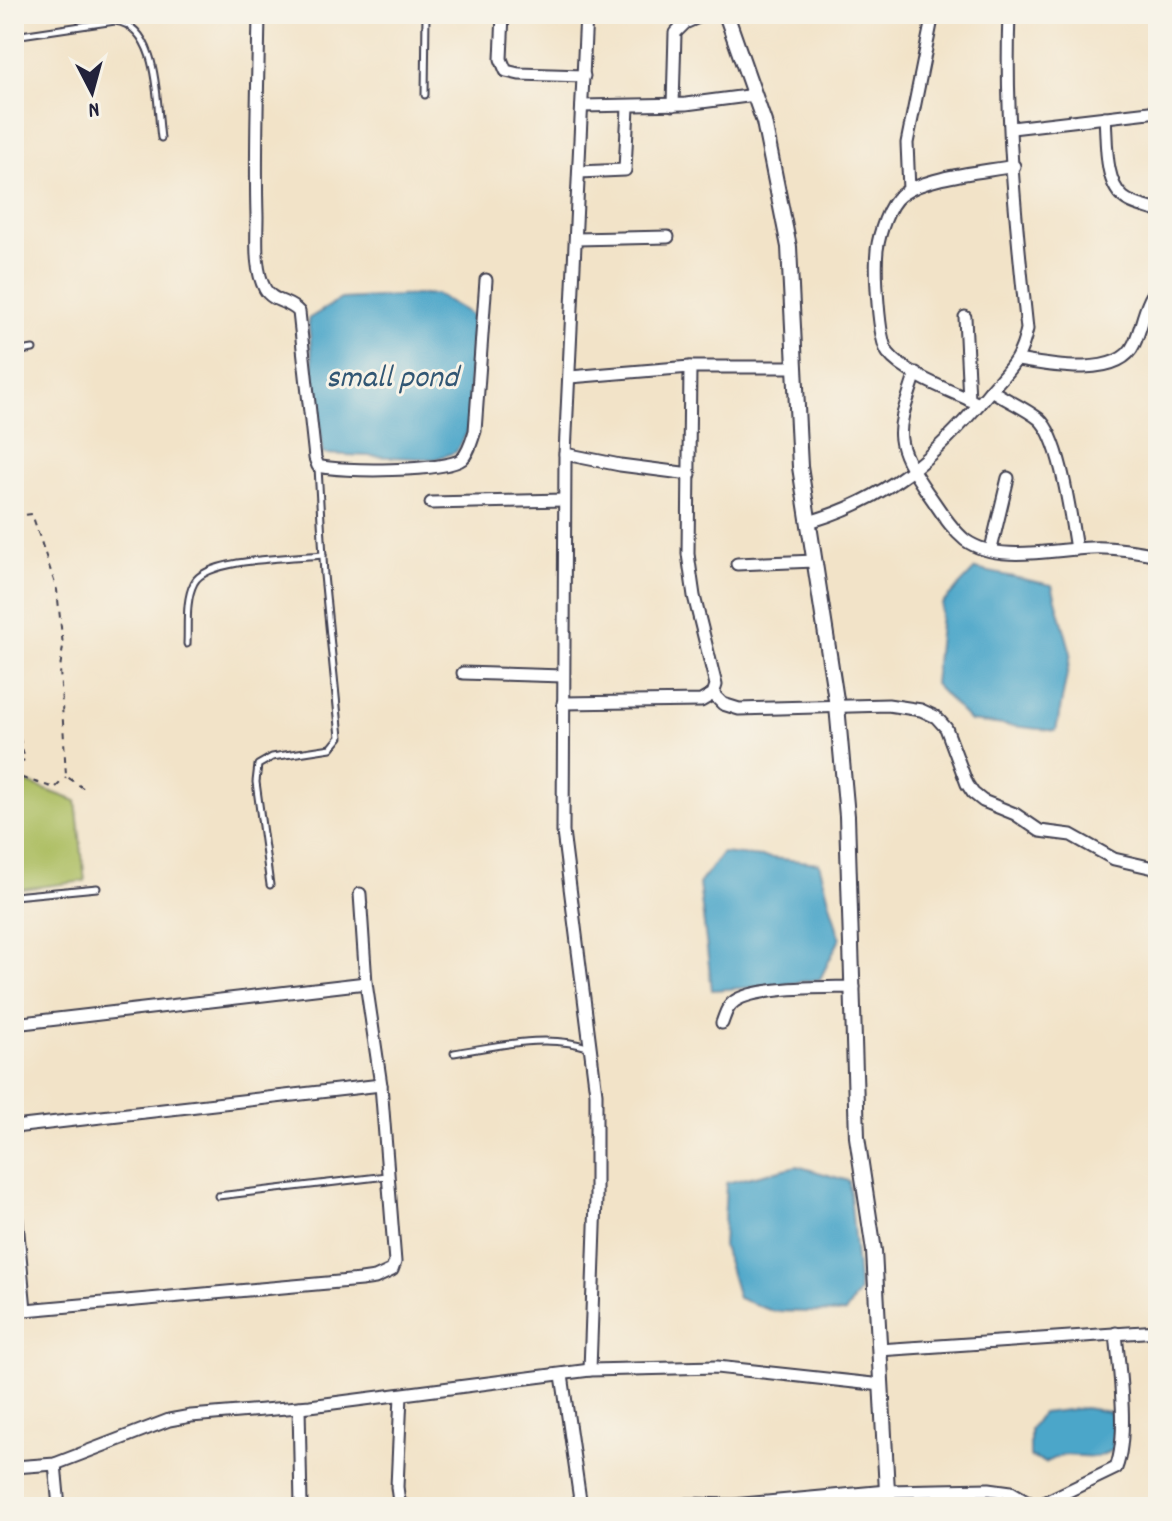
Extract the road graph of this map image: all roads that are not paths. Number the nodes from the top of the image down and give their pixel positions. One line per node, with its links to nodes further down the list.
1 (259, 14): 39 (street)
2 (426, 14): 11 (lane)
3 (503, 14): 10 (street)
4 (586, 14): 10 (street)
5 (705, 14): 13 (street)
6 (726, 14): 12 (street)
7 (933, 14): 22 (street)
8 (1009, 14): 18 (street)
9 (14, 36): 19 (lane)
10 (584, 76): 14 (street)
11 (425, 95)
12 (755, 95): 13 (street); 33 (street)
13 (673, 105): 15 (street)
14 (582, 106): 15 (street); 21 (street)
15 (628, 107): 21 (street)
16 (1158, 111): 17 (street)
17 (1105, 117): 18 (street); 23 (street)
18 (1012, 128): 20 (street)
19 (161, 138)
20 (1014, 166): 22 (street); 31 (street)
21 (579, 172): 25 (street)
22 (909, 190): 34 (street)
23 (1158, 211)
24 (668, 237): 25 (street)
25 (576, 239): 35 (street)
26 (486, 280): 39 (street)
27 (1158, 287): 31 (street)
28 (965, 317): 37 (street)
29 (33, 349): 30 (lane)
30 (14, 352)
31 (1018, 360): 36 (street)
32 (690, 367): 33 (street); 35 (street); 41 (street)
33 (794, 367): 45 (street)
34 (916, 373): 37 (street); 40 (street)
35 (570, 377): 38 (street)
36 (991, 390): 37 (street); 47 (street)
37 (974, 402): 40 (street)
38 (565, 454): 41 (street); 43 (street)
39 (318, 466): 48 (lane)
40 (913, 472): 45 (street); 46 (street)
41 (690, 474): 55 (street)
42 (1008, 478): 46 (street)
43 (564, 500): 44 (street); 54 (street)
44 (431, 503)
45 (809, 522): 50 (street)
46 (991, 549): 47 (street)
47 (1076, 549): 49 (street)
48 (323, 555): 52 (lane); 59 (lane)
49 (1158, 555)
50 (815, 561): 51 (street); 57 (street)
51 (737, 564)
52 (187, 644)
53 (463, 673): 54 (street)
54 (563, 676): 56 (street)
55 (713, 694): 56 (street); 57 (street)
56 (563, 703): 67 (street)
57 (837, 706): 58 (street); 64 (street)
58 (1158, 869)
59 (270, 885)
60 (97, 888): 62 (lane)
61 (360, 894): 63 (street)
62 (14, 896)
63 (366, 983): 66 (street); 69 (street)
64 (854, 987): 65 (street); 77 (street)
65 (722, 1023)
66 (14, 1024)
67 (592, 1048): 68 (lane); 78 (street)
68 (454, 1053)
69 (381, 1085): 70 (street); 71 (street)
70 (14, 1127)
71 (388, 1176): 73 (lane); 74 (street)
72 (14, 1189): 74 (street)
73 (218, 1196)
74 (20, 1311)
75 (1158, 1331): 76 (street)
76 (1116, 1333): 77 (street); 93 (street)
77 (879, 1350): 80 (street)
78 (590, 1370): 79 (street); 80 (street)
79 (562, 1375): 81 (street); 91 (street)
80 (882, 1385): 85 (street)
81 (401, 1395): 82 (street); 90 (street)
82 (299, 1407): 83 (street); 88 (street)
83 (55, 1464): 84 (street); 89 (street)
84 (14, 1467)
85 (887, 1491): 86 (street); 92 (street); 93 (street)
86 (803, 1503): 87 (street)
87 (687, 1504)
88 (301, 1506)
89 (59, 1507)
90 (407, 1507)
91 (581, 1507)
92 (890, 1507)
93 (1035, 1507)

